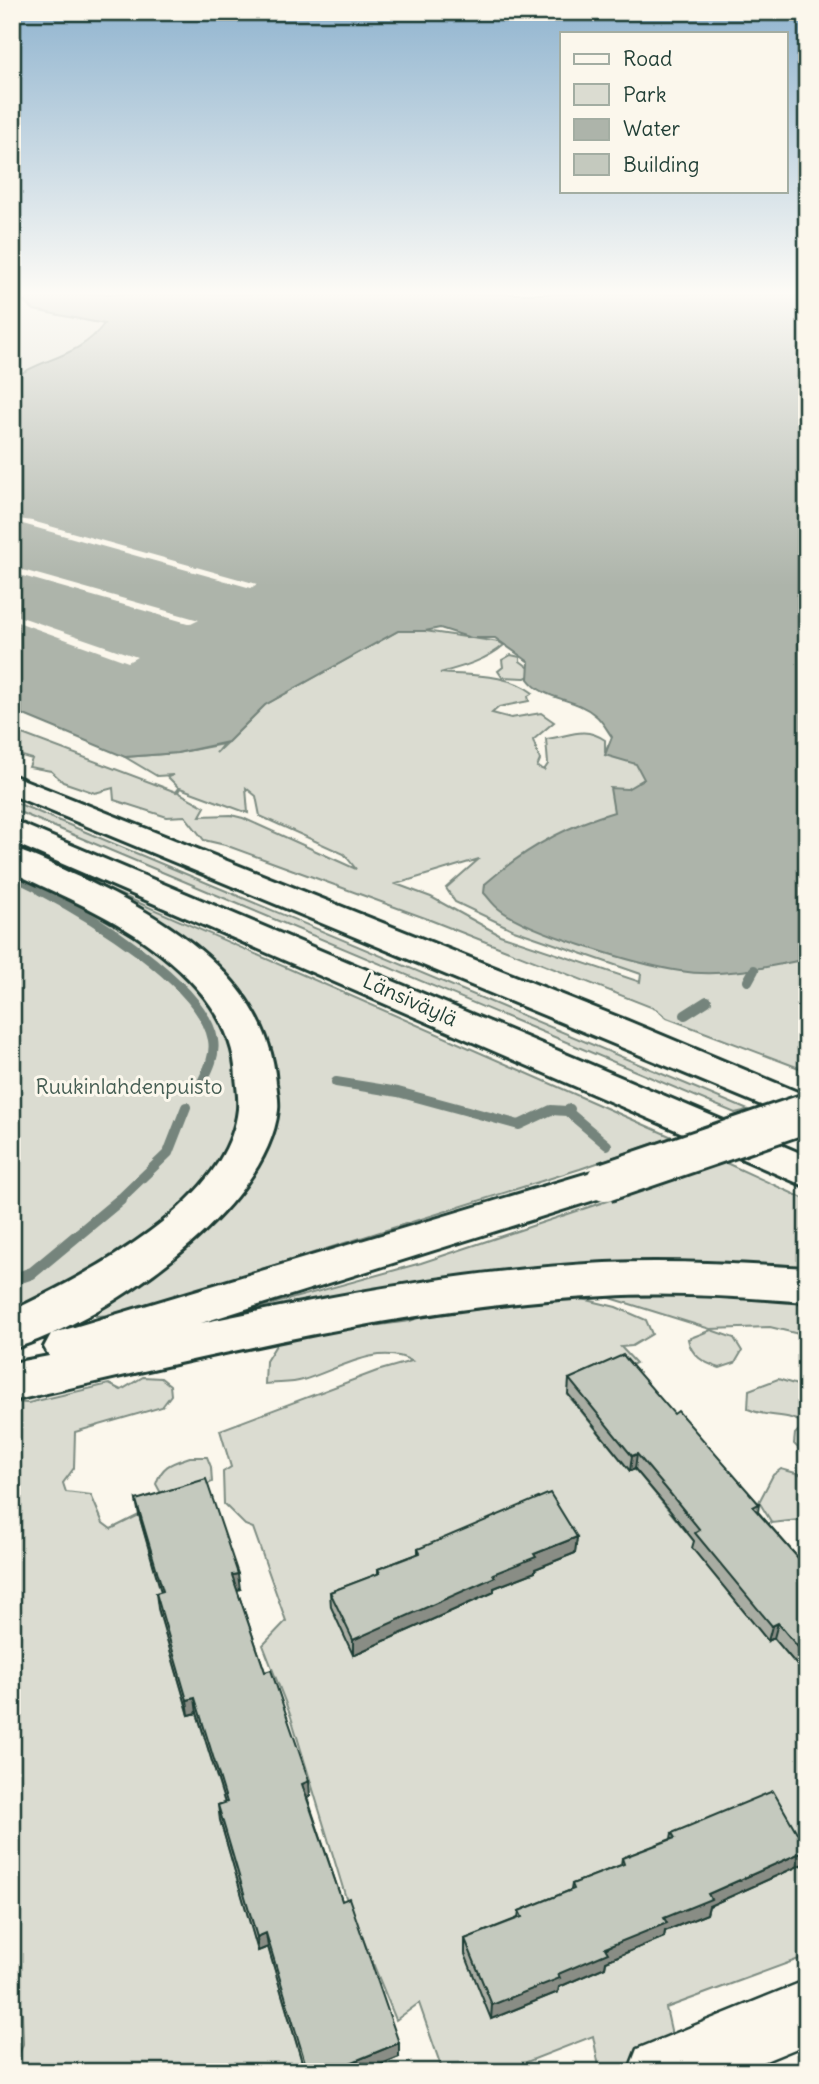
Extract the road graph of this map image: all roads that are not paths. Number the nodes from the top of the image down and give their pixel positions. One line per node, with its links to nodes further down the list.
1 (12, 784): 4 (highway)
2 (12, 830): 5 (highway, Länsiväylä)
3 (12, 859): 7 (highway)
4 (807, 1112): 8 (highway, bridge)
5 (807, 1173)
6 (807, 1285): 9 (highway)
7 (12, 1332)
8 (12, 1362)
9 (12, 1382)
10 (807, 2012): 11 (street)
11 (660, 2072)

